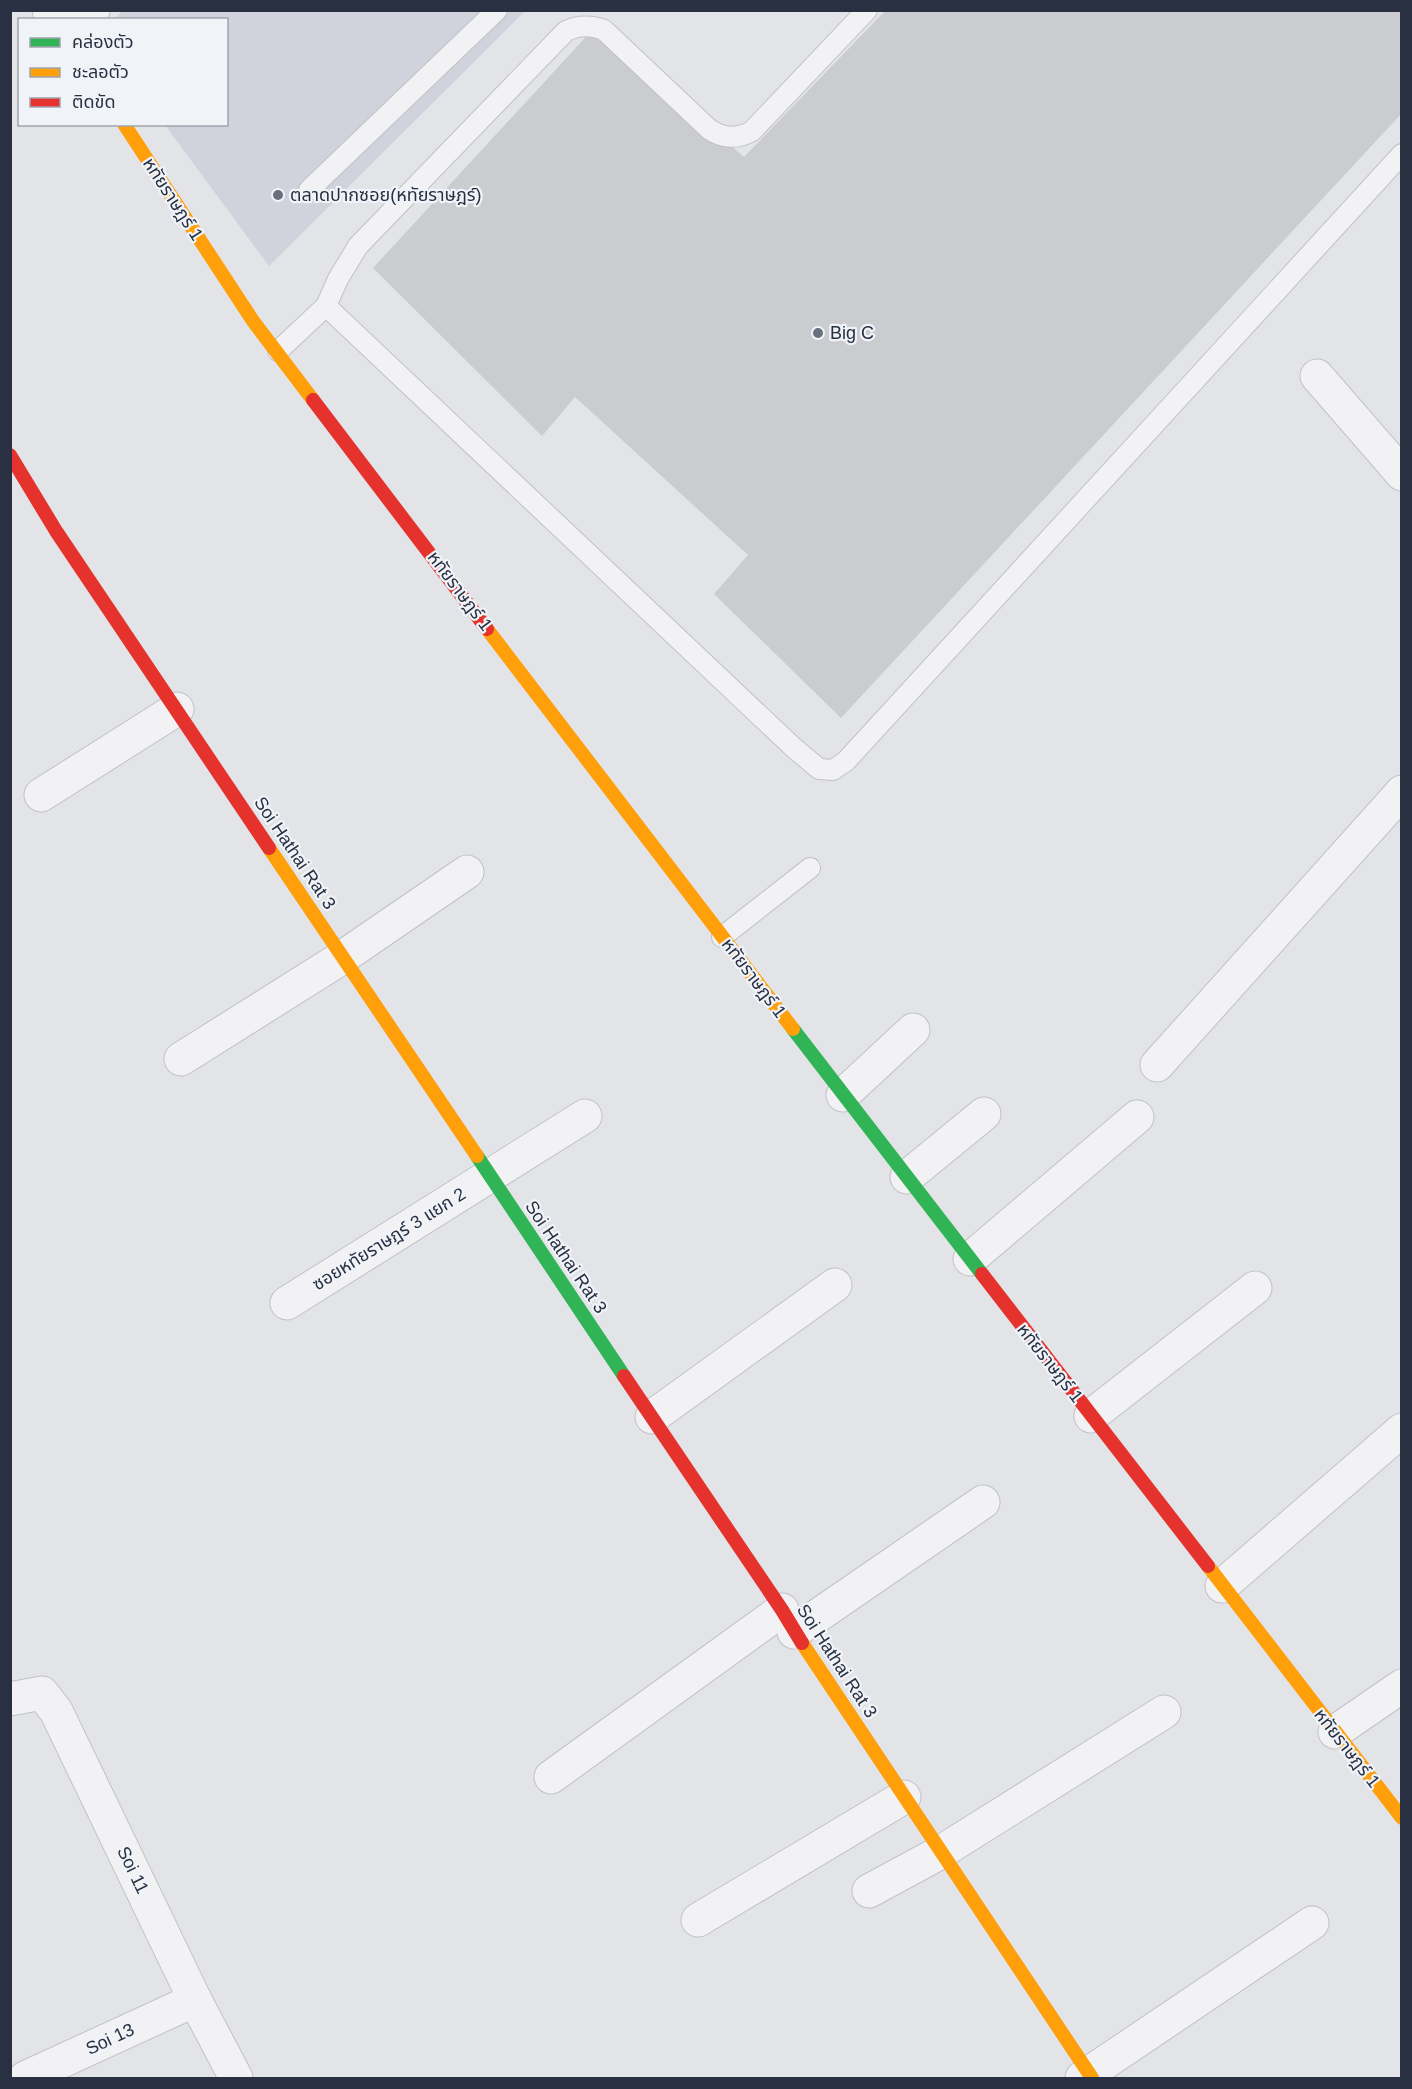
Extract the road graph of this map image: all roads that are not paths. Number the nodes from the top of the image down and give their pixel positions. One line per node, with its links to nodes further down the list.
1 (497, 10): 5 (lane)
2 (867, 10): 6 (lane)
3 (125, 126): 7 (street, หทัยราษฎร์ 1)
4 (1401, 154): 6 (lane)
5 (309, 189)
6 (326, 306): 7 (lane)
7 (278, 351): 16 (street, หทัยราษฎร์ 1)
8 (1317, 376): 10 (street)
9 (10, 455): 11 (street, Soi Hathai Rat 3)
10 (1401, 474)
11 (177, 709): 13 (street); 17 (street, Soi Hathai Rat 3)
12 (1401, 792): 20 (street)
13 (41, 795)
14 (810, 868): 16 (lane)
15 (467, 872): 17 (street)
16 (722, 937): 21 (street, หทัยราษฎร์ 1)
17 (343, 957): 19 (street); 25 (street, Soi Hathai Rat 3)
18 (913, 1030): 21 (street)
19 (182, 1059)
20 (1157, 1065)
21 (843, 1095): 26 (street, หทัยราษฎร์ 1)
22 (984, 1114): 26 (street)
23 (585, 1116): 25 (street, ซอยหทัยราษฎร์ 3 แยก 2)
24 (1137, 1117): 27 (street)
25 (490, 1176): 30 (street, ซอยหทัยราษฎร์ 3 แยก 2); 32 (street, Soi Hathai Rat 3)
26 (907, 1177): 27 (street, หทัยราษฎร์ 1)
27 (970, 1259): 31 (street, หทัยราษฎร์ 1)
28 (835, 1285): 32 (street)
29 (1255, 1288): 31 (street)
30 (287, 1303)
31 (1091, 1416): 35 (street, หทัยราษฎร์ 1)
32 (652, 1417): 36 (street, Soi Hathai Rat 3)
33 (1401, 1430): 35 (street)
34 (983, 1502): 36 (street)
35 (1222, 1586): 40 (street, หทัยราษฎร์ 1)
36 (788, 1621): 41 (street); 42 (street, Soi Hathai Rat 3)
37 (1401, 1686): 40 (street)
38 (10, 1699): 48 (street, Soi 11)
39 (1164, 1712): 44 (street)
40 (1335, 1732): 43 (street, หทัยราษฎร์ 1)
41 (551, 1777)
42 (904, 1797): 44 (street, Soi Hathai Rat 3); 46 (street)
43 (1401, 1818)
44 (941, 1852): 45 (street); 49 (street, Soi Hathai Rat 3)
45 (869, 1891)
46 (698, 1920)
47 (1312, 1923): 49 (street)
48 (195, 2000): 50 (street, Soi 13); 51 (street, Soi 11)
49 (1088, 2077)
50 (25, 2079)
51 (236, 2079)

